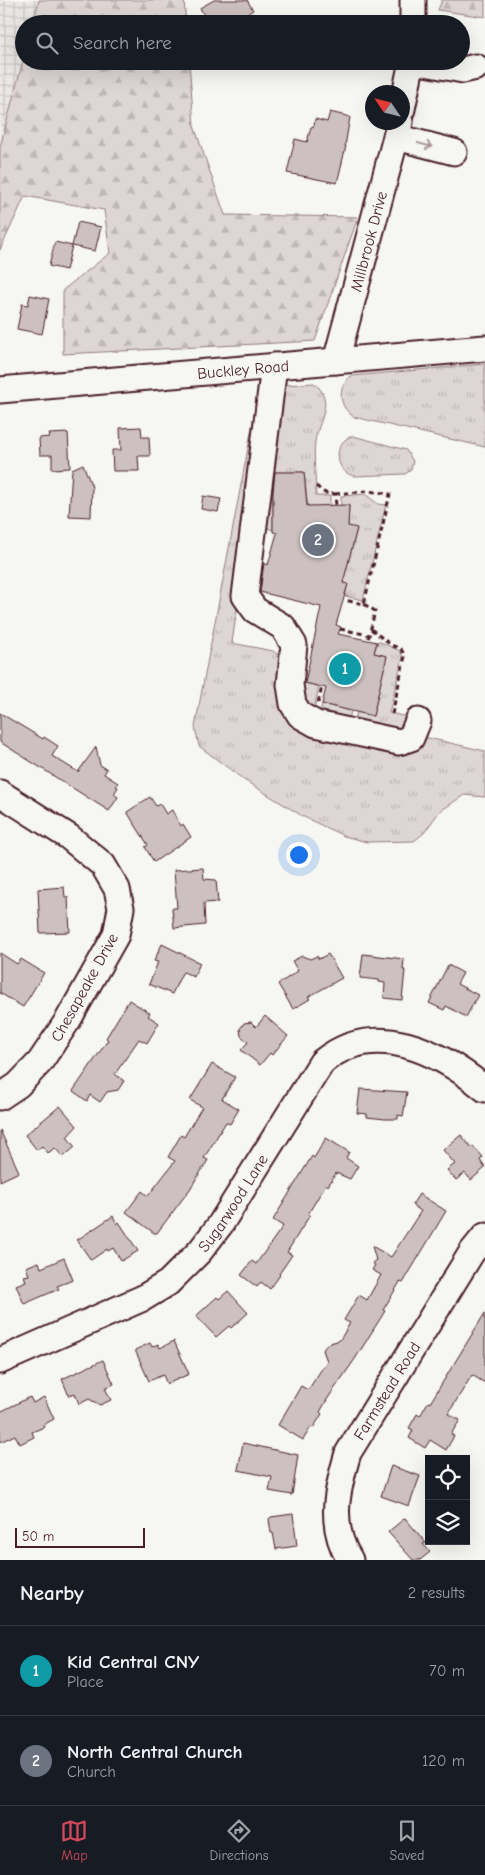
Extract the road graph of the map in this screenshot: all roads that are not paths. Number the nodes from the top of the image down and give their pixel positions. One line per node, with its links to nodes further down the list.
1 (413, 0): 2 (street)
2 (413, 15)
3 (476, 67): 4 (street)
4 (470, 68)
5 (411, 70): 6 (street)
6 (408, 85)
7 (398, 130): 8 (street, one-way to 8); 10 (street, Millbrook Drive)
8 (454, 152)
9 (485, 348): 10 (street, Buckley Road)
10 (336, 360): 11 (street, Buckley Road)
11 (274, 366): 12 (street, Buckley Road); 13 (street)
12 (0, 390)
13 (418, 721)
14 (0, 793): 16 (street, Chesapeake Drive)
15 (485, 1089): 18 (street, Sugarwood Lane)
16 (0, 1097)
17 (485, 1236): 19 (street, Farmstead Road)
18 (0, 1361)
19 (350, 1560)

